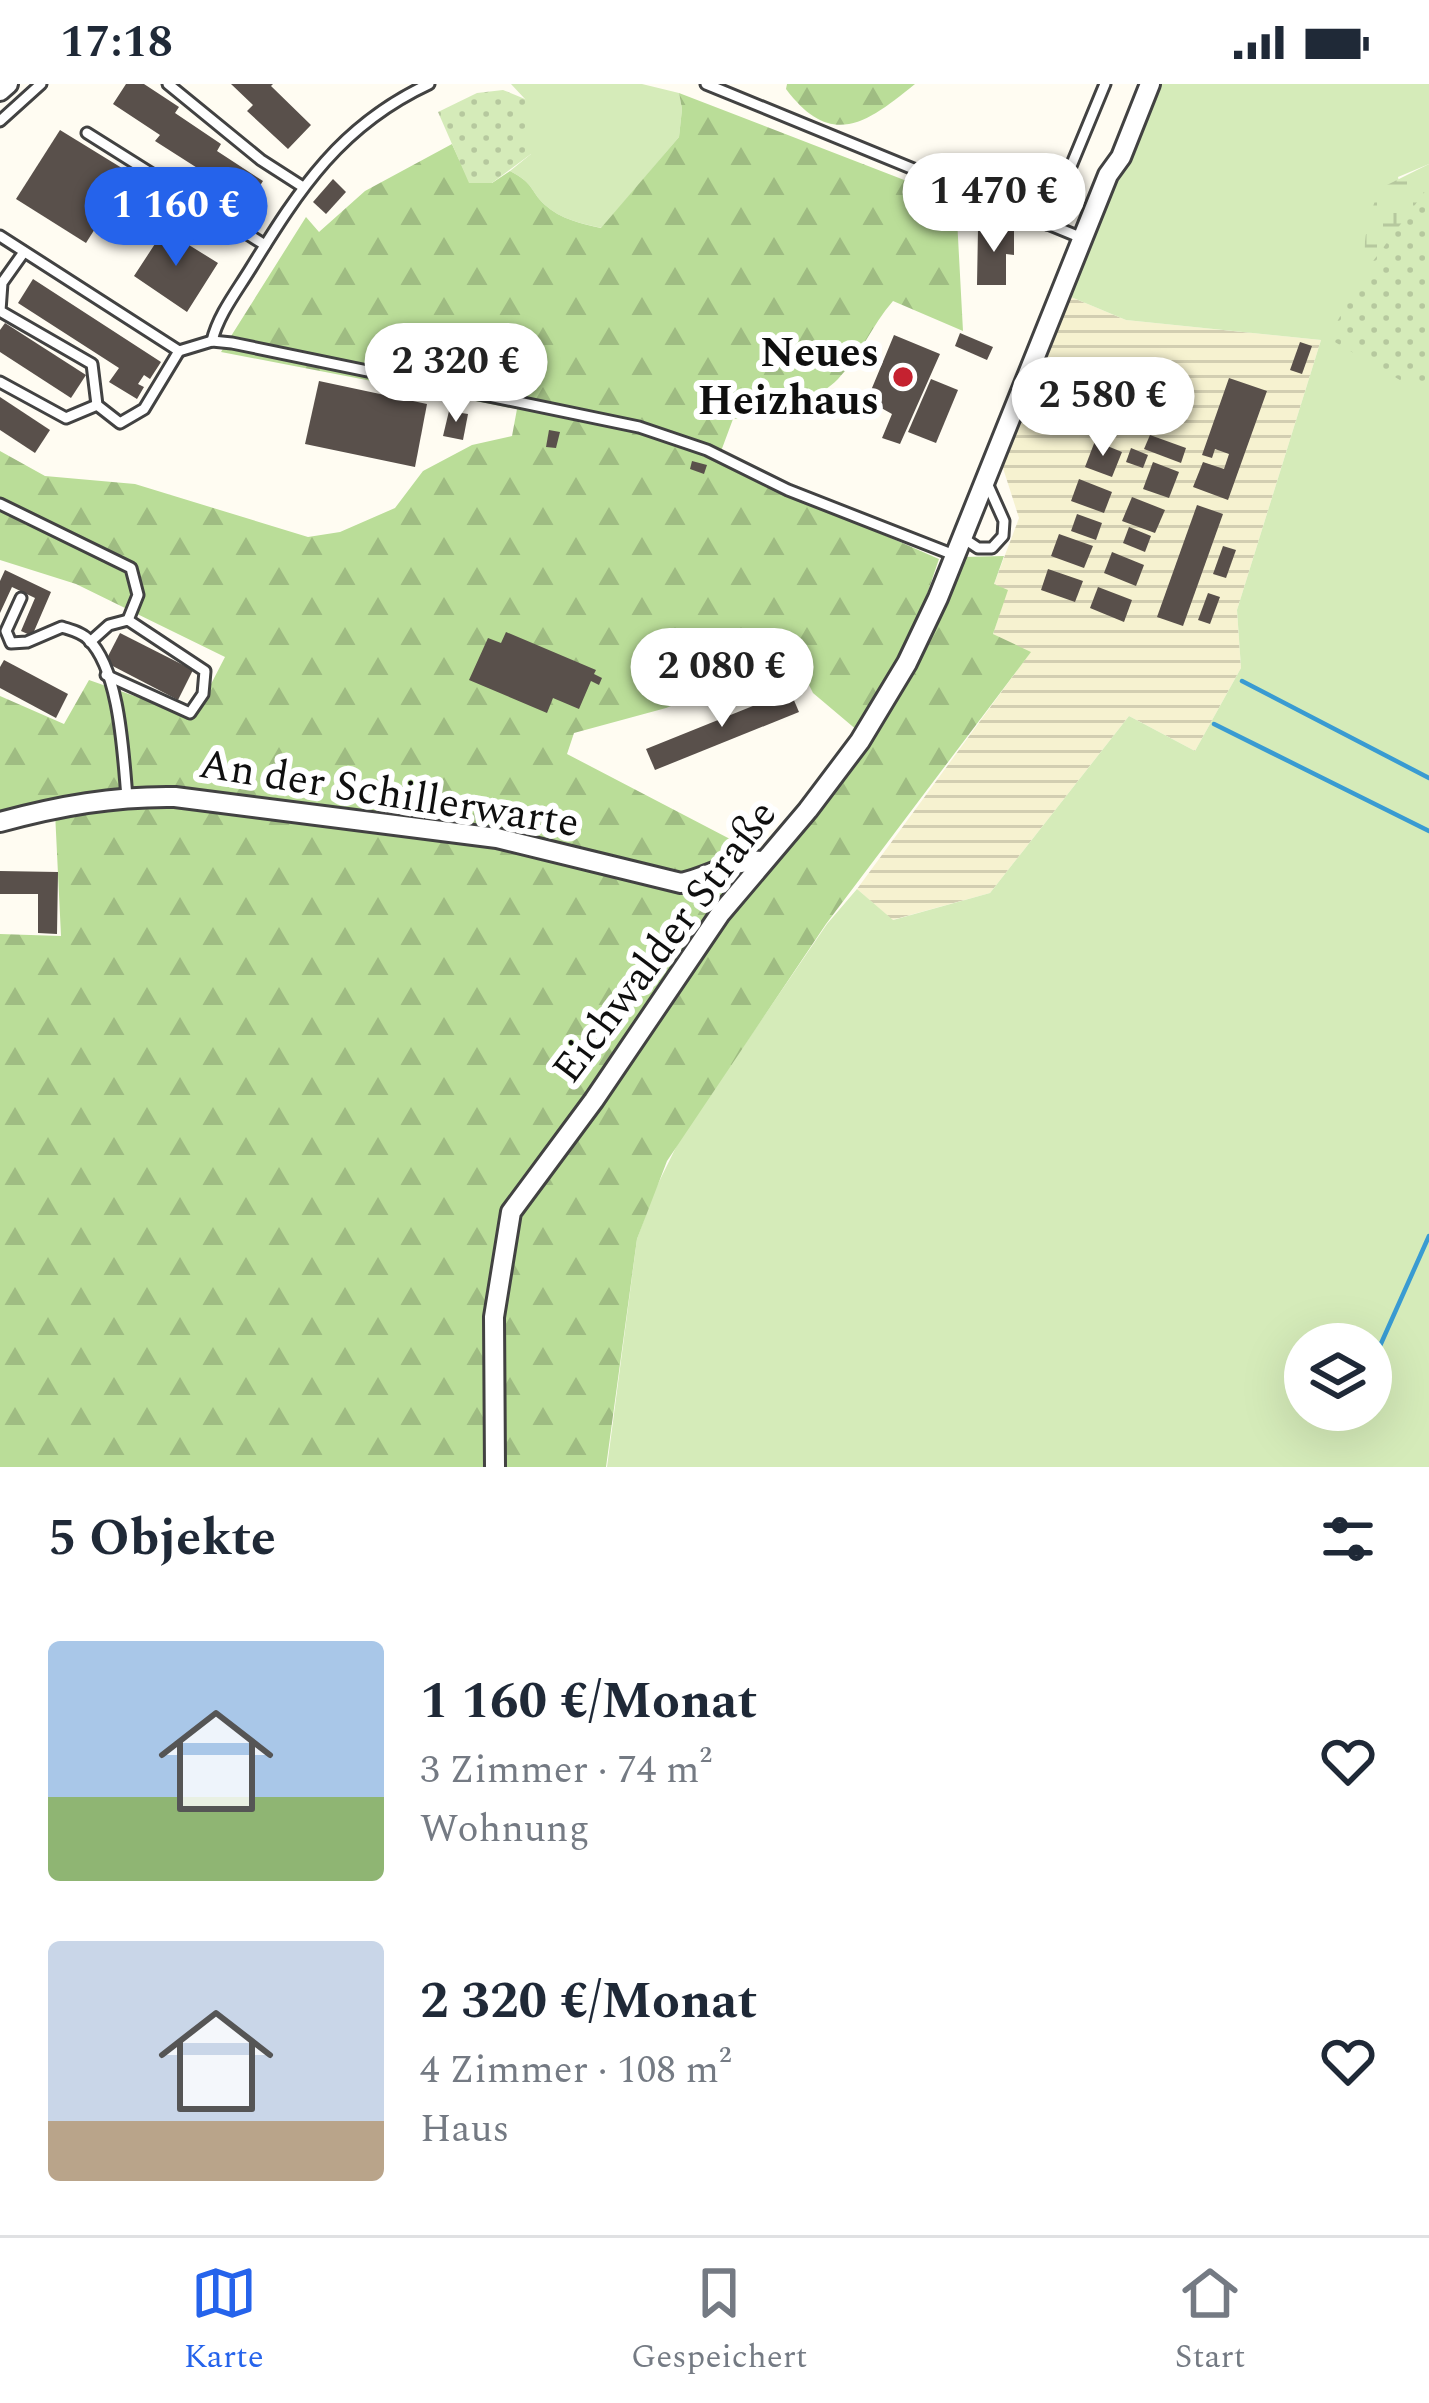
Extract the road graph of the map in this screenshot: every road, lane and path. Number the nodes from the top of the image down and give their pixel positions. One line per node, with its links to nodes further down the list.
1 (8, 84): 8 (street)
2 (41, 84): 9 (lane)
3 (168, 84): 11 (lane)
4 (706, 84): 12 (lane)
5 (1105, 84): 12 (lane)
6 (1150, 84): 14 (street, Eichwalder Straße)
7 (425, 85): 11 (lane)
8 (0, 91)
9 (0, 121)
10 (87, 133): 15 (lane)
11 (303, 187): 15 (lane)
12 (1047, 224): 14 (lane)
13 (0, 236): 16 (lane)
14 (1082, 238): 22 (street, Eichwalder Straße)
15 (265, 245): 18 (lane)
16 (23, 252): 17 (lane); 19 (lane)
17 (0, 311): 21 (lane)
18 (212, 341): 19 (lane); 24 (lane)
19 (178, 351): 21 (lane)
20 (0, 382): 21 (lane)
21 (97, 405)
22 (984, 478): 24 (street, Eichwalder Straße); 24 (lane)
23 (0, 504): 26 (lane)
24 (957, 545): 31 (street, Eichwalder Straße)
25 (22, 598): 27 (lane)
26 (128, 620): 27 (lane); 28 (lane)
27 (90, 642): 28 (lane)
28 (106, 674): 29 (lane)
29 (127, 796): 30 (street, An der Schillerwarte); 31 (street, An der Schillerwarte)
30 (0, 822)
31 (763, 861): 32 (street, Eichwalder Straße)
32 (495, 1467)

